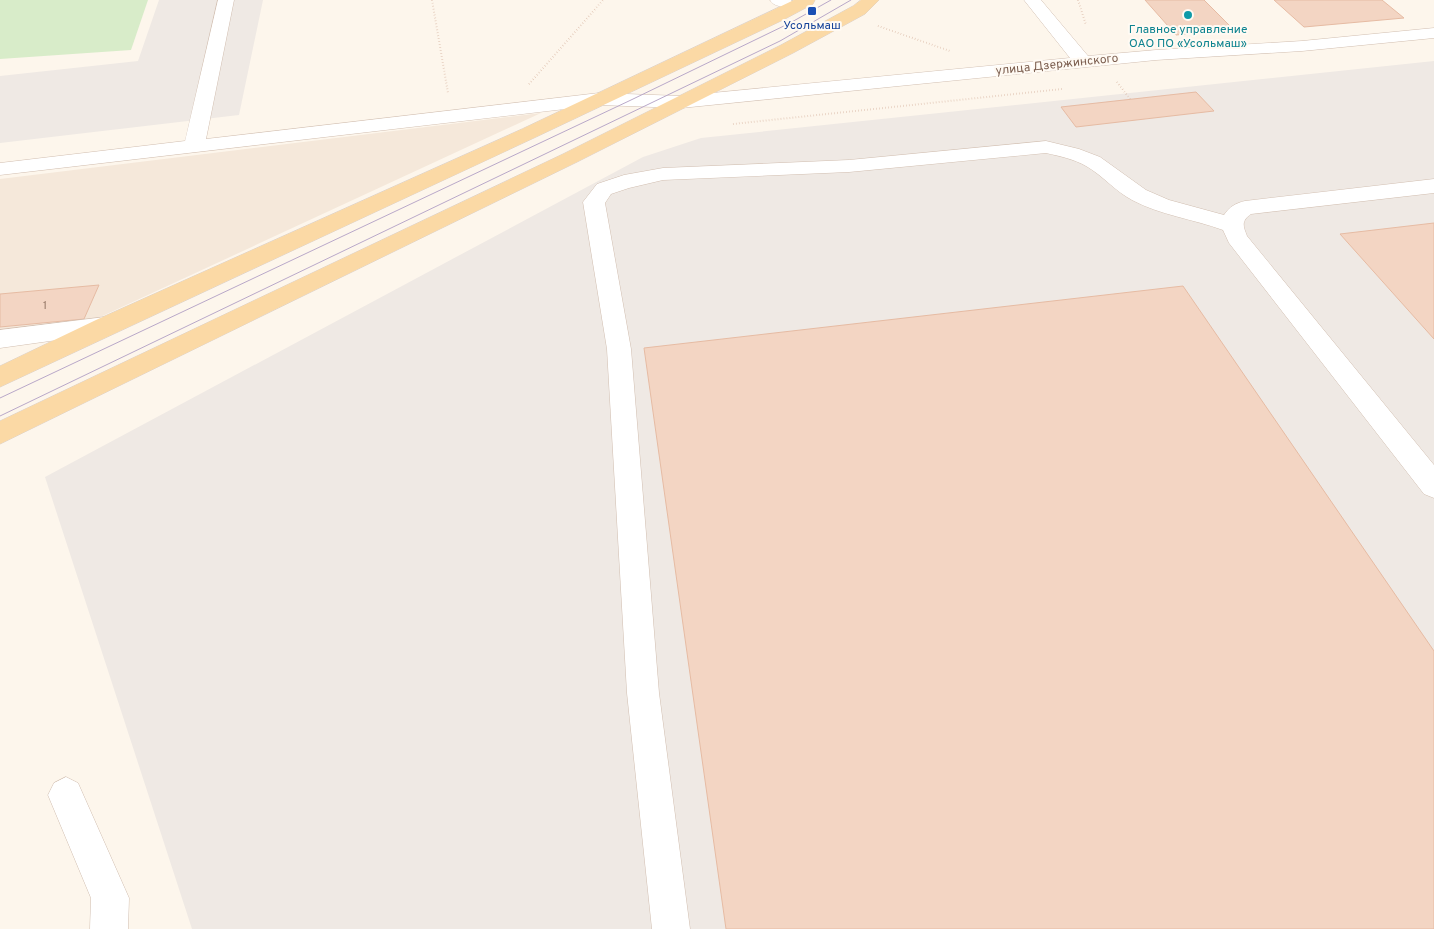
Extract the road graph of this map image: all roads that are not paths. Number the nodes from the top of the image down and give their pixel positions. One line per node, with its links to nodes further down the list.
1 (226, 0): 9 (street)
2 (806, 0): 7 (main road)
3 (871, 0): 8 (main road)
4 (1032, 0): 6 (street)
5 (1434, 33): 6 (street, улица Дзержинского)
6 (1083, 62): 8 (street, улица Дзержинского)
7 (599, 100): 8 (street, улица Дзержинского); 9 (street, улица Дзержинского); 13 (main road)
8 (681, 102): 16 (main road)
9 (194, 147): 10 (street, улица Дзержинского)
10 (0, 169)
11 (1434, 186): 12 (street)
12 (1232, 225): 17 (street); 20 (street)
13 (105, 326): 14 (street); 15 (main road)
14 (0, 338)
15 (0, 376)
16 (0, 433)
17 (1434, 486)
18 (66, 795): 19 (street)
19 (109, 929)
20 (671, 929)

